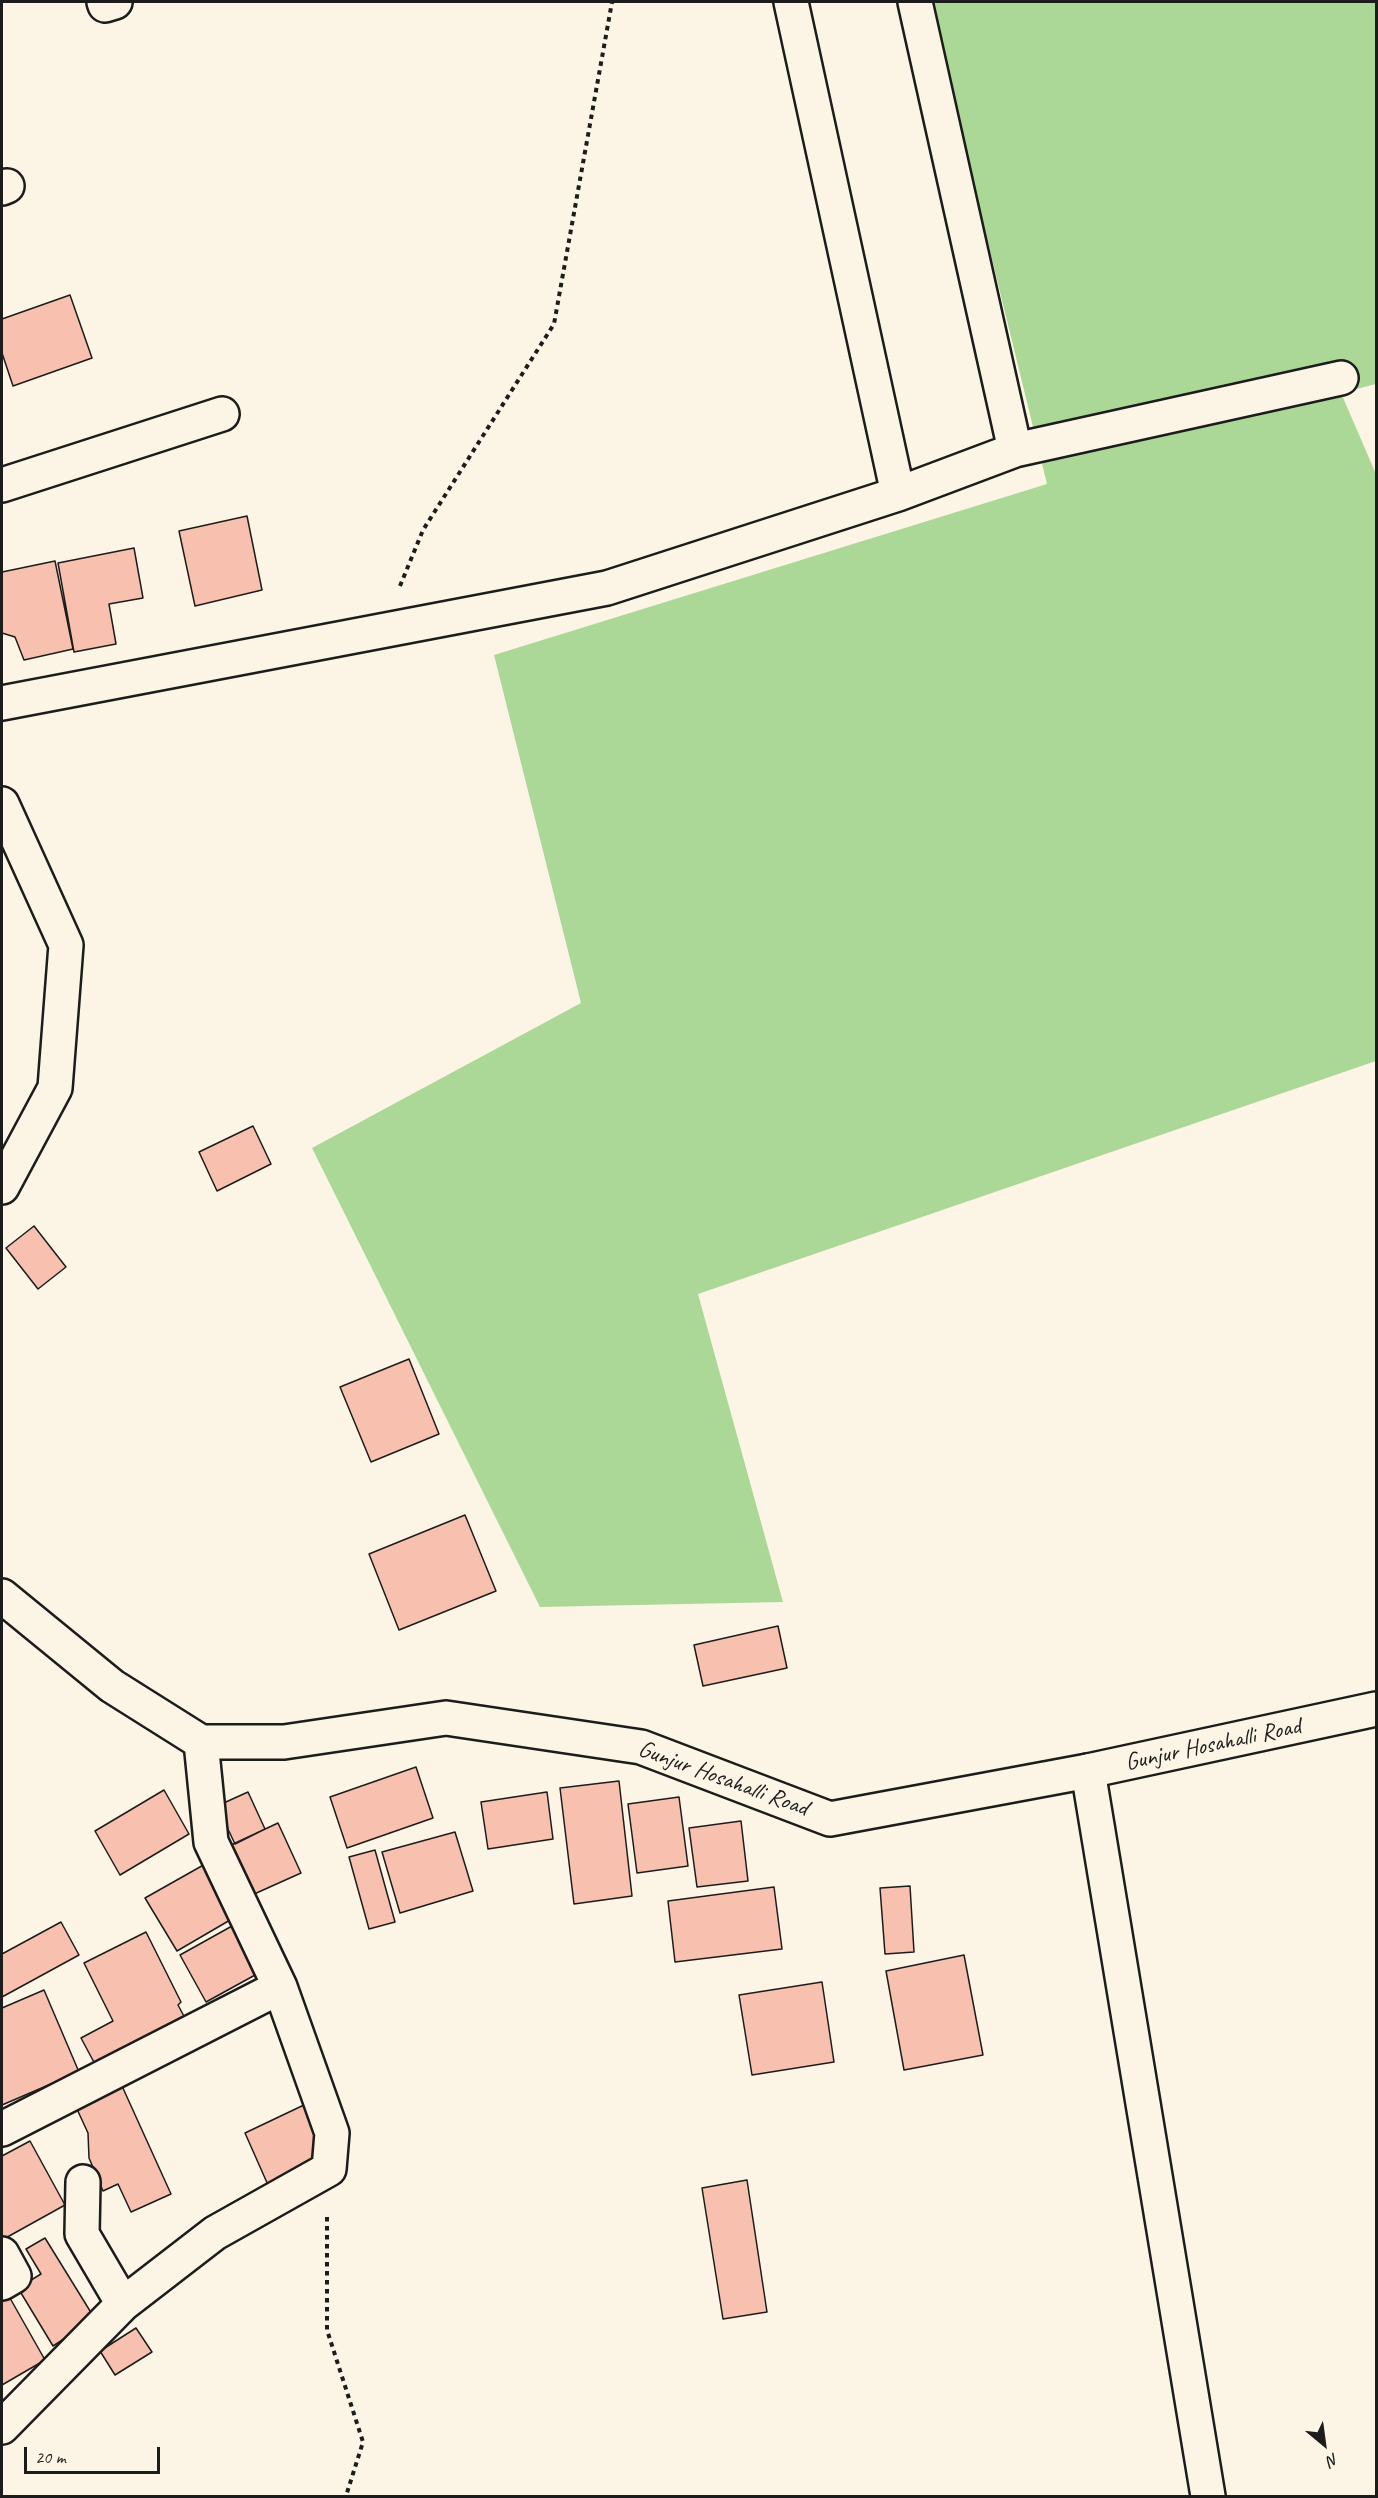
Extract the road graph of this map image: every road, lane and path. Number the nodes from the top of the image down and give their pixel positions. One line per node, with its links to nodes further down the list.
1 (104, 2): 2 (street)
2 (115, 2)
3 (612, 2): 11 (path)
4 (791, 2): 10 (street)
5 (915, 2): 8 (street)
6 (1341, 378): 8 (street)
7 (222, 414): 9 (street)
8 (1014, 450): 10 (street)
9 (2, 485)
10 (898, 494): 11 (street)
11 (382, 629): 12 (street)
12 (2, 703)
13 (2, 804): 14 (street)
14 (2, 1187)
15 (2, 1596): 17 (street)
16 (1377, 1709): 18 (street, Gunjur Hosahalli Road)
17 (201, 1742): 18 (street, Gunjur Hosahalli Road); 19 (street)
18 (1088, 1772): 28 (street)
19 (280, 1987): 20 (street); 21 (street)
20 (2, 2129)
21 (329, 2169): 25 (street); 27 (path)
22 (82, 2182): 25 (street)
23 (2, 2254): 24 (street)
24 (2, 2283)
25 (123, 2304): 26 (street)
26 (3, 2420)
27 (346, 2496)
28 (1208, 2496)

